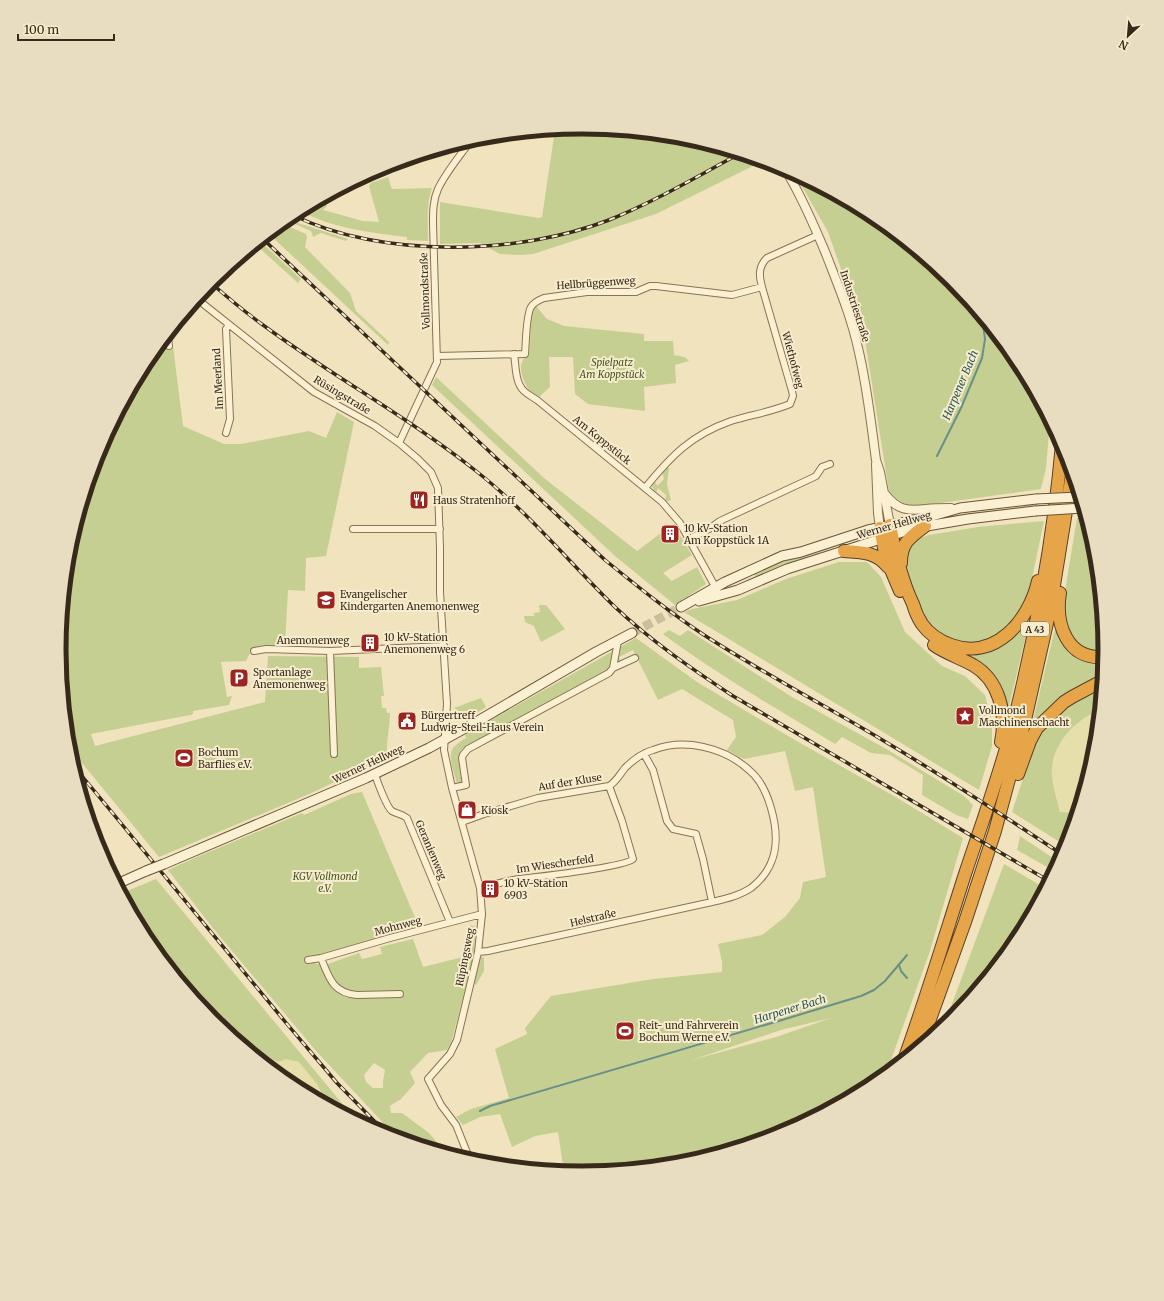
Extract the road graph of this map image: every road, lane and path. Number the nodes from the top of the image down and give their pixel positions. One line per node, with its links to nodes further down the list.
1 (465, 148): 10 (street, Vollmondstraße)
2 (791, 179): 3 (street, Industriestraße)
3 (818, 235): 4 (street, Wiethofweg); 14 (street, Industriestraße)
4 (762, 287): 9 (street, Hellbrüggenweg); 18 (street, Wiethofweg)
5 (201, 302): 6 (street, Rüsingstraße)
6 (229, 325): 11 (street, Im Meerland); 12 (street, Rüsingstraße)
7 (169, 342): 8 (street)
8 (169, 346)
9 (514, 354): 10 (street); 18 (street, Am Koppstück)
10 (437, 356): 12 (street, Vollmondstraße)
11 (226, 433)
12 (399, 443): 25 (street, Rüsingstraße)
13 (1061, 458): 16 (highway, A 43)
14 (876, 460): 19 (street, Industriestraße); 26 (street, Industriestraße)
15 (830, 464): 27 (street)
16 (1059, 482): 30 (highway); 44 (highway, A 43)
17 (1071, 484): 28 (highway, A 43)
18 (645, 488): 27 (street, Am Koppstück)
19 (884, 493): 21 (street, Werner Hellweg); 26 (street, Industriestraße)
20 (1074, 496): 21 (main road, Werner Hellweg, bridge)
21 (960, 508): 26 (main road, Werner Hellweg)
22 (1078, 508): 23 (main road, Werner Hellweg, bridge)
23 (924, 526): 26 (main road, Werner Hellweg); 30 (highway)
24 (353, 529): 25 (street)
25 (440, 529): 34 (street, Rüsingstraße)
26 (886, 532): 29 (main road, Werner Hellweg); 30 (highway); 31 (main road, Werner Hellweg)
27 (689, 539): 31 (street, Am Koppstück)
28 (1062, 542): 37 (highway); 49 (highway, A 43)
29 (844, 551): 30 (highway); 31 (main road, Werner Hellweg)
30 (896, 572): 44 (highway)
31 (718, 591)
32 (632, 633): 33 (main road, Werner Hellweg)
33 (618, 640): 39 (street); 41 (main road, Werner Hellweg)
34 (444, 646): 35 (street, Anemonenweg); 41 (street, Rüsingstraße)
35 (330, 651): 36 (street, Anemonenweg); 42 (street)
36 (254, 652)
37 (1098, 657)
38 (635, 658): 39 (street)
39 (613, 668): 47 (street)
40 (1097, 684): 49 (highway)
41 (445, 740): 45 (main road, Werner Hellweg); 47 (street, Rüpingsweg)
42 (334, 754)
43 (644, 754): 46 (street, Helstraße); 53 (street); 53 (street, Helstraße)
44 (998, 772): 61 (highway, A 43)
45 (375, 774): 51 (main road, Werner Hellweg, bridge); 55 (street, Geranienweg)
46 (609, 786): 48 (street, Auf der Kluse); 50 (street, Auf der Kluse)
47 (452, 788): 48 (street, Rüpingsweg)
48 (462, 822): 52 (street, Rüpingsweg)
49 (995, 831): 60 (highway, A 43)
50 (633, 859): 52 (street, Im Wiescherfeld)
51 (121, 882)
52 (480, 888): 54 (street, Rüpingsweg)
53 (712, 902): 56 (street, Helstraße)
54 (482, 914): 55 (street, Mohnweg); 56 (street, Rüpingsweg)
55 (450, 922): 57 (street, Mohnweg)
56 (478, 952): 62 (street, Rüpingsweg)
57 (321, 958): 58 (street, Mohnweg); 59 (street)
58 (308, 960)
59 (400, 994)
60 (924, 1036)
61 (907, 1050)
62 (467, 1154)

